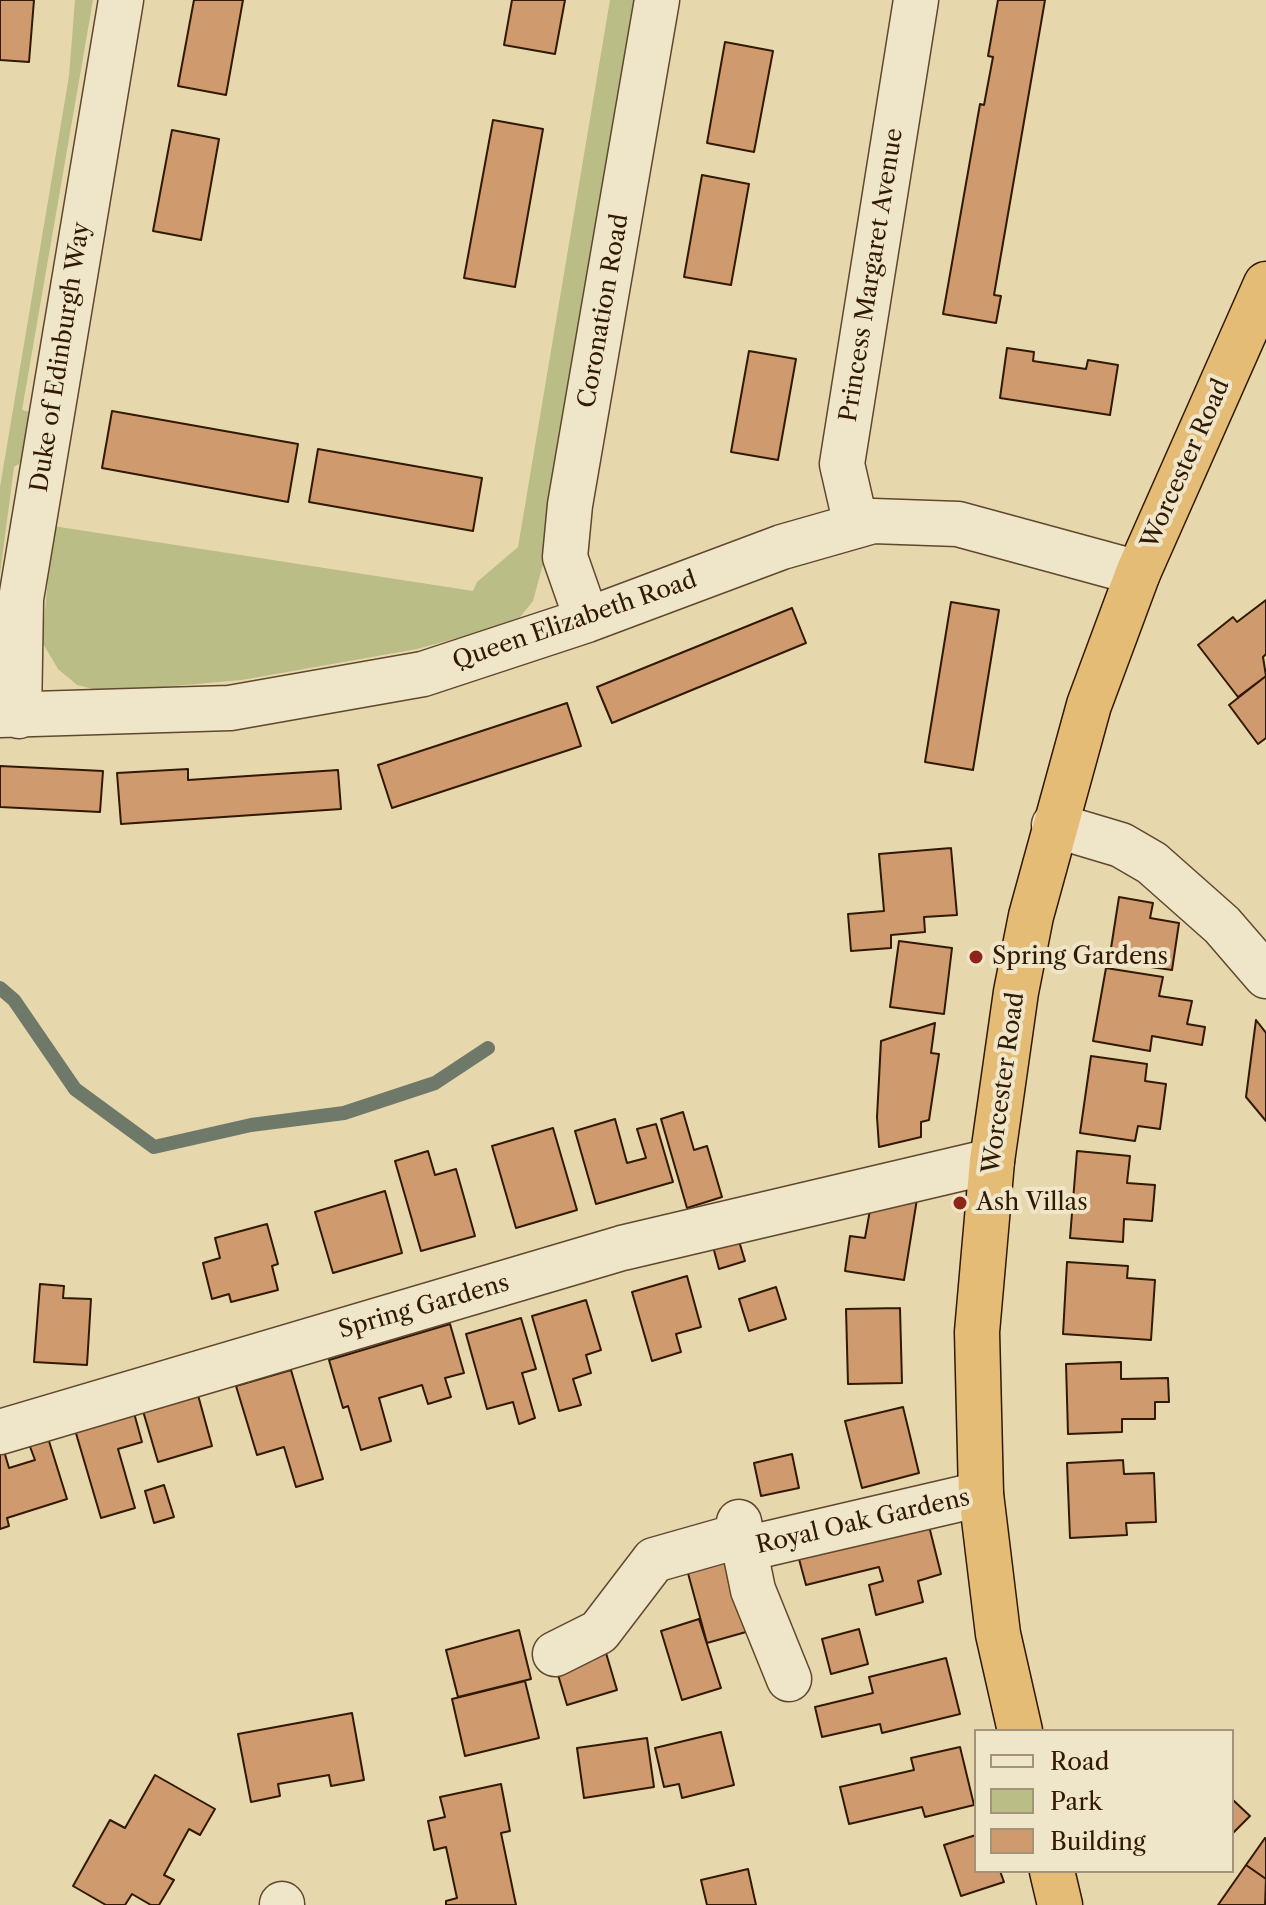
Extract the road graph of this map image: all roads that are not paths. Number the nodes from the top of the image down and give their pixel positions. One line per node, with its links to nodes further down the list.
1 (121, 0): 8 (street, Duke of Edinburgh Way)
2 (657, 0): 7 (street, Coronation Road)
3 (901, 15): 5 (street, Princess Margaret Avenue)
4 (1266, 284): 6 (highway, Worcester Road)
5 (856, 525): 6 (street, Queen Elizabeth Road); 7 (street, Queen Elizabeth Road)
6 (1138, 573): 9 (highway, Worcester Road)
7 (587, 620): 8 (street, Queen Elizabeth Road)
8 (9, 716)
9 (1054, 825): 10 (street); 11 (highway, Worcester Road)
10 (1266, 976)
11 (992, 1161): 12 (street, Spring Gardens); 13 (highway, Worcester Road)
12 (0, 1432)
13 (981, 1494): 14 (street, Royal Oak Gardens); 17 (highway, Worcester Road)
14 (744, 1548): 15 (street, Royal Oak Gardens); 16 (street)
15 (555, 1654)
16 (789, 1679)
17 (1020, 1729)
18 (1052, 1873): 19 (highway)
19 (1060, 1905)

